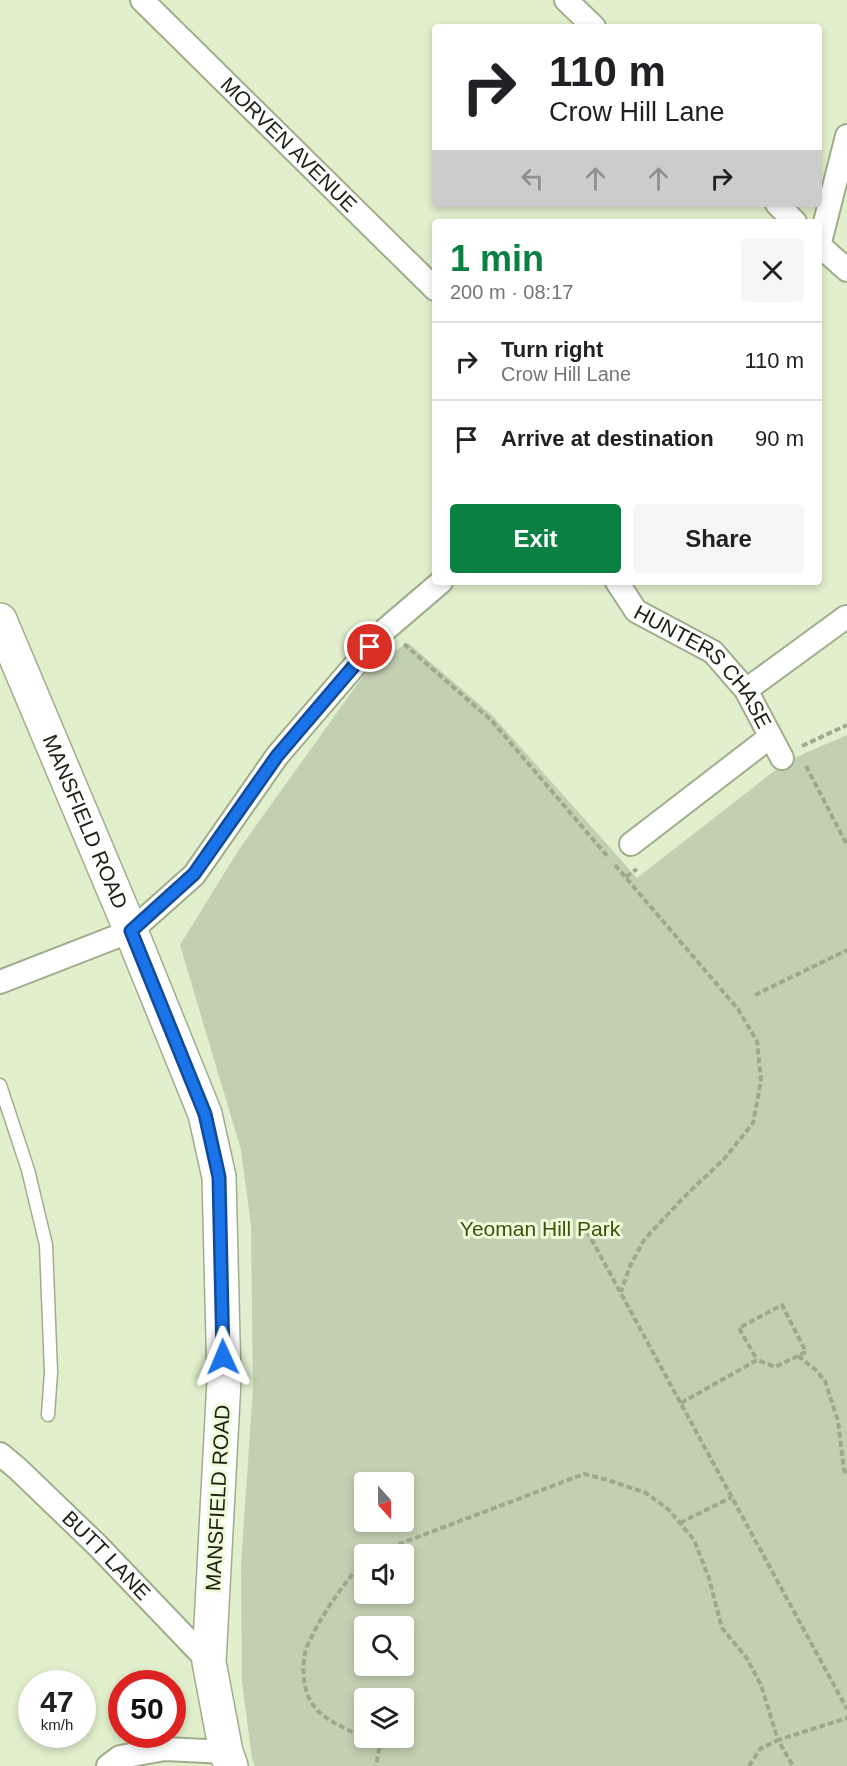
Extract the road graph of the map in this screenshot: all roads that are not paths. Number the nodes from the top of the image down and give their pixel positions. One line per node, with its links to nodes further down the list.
1 (142, 0): 10 (street, MORVEN AVENUE)
2 (566, 0): 3 (street)
3 (591, 24)
4 (847, 136): 7 (street)
5 (780, 207): 6 (street)
6 (792, 219)
7 (822, 233)
8 (822, 248): 9 (street)
9 (847, 270)
10 (432, 287)
11 (437, 585): 19 (street)
12 (619, 585): 15 (street, HUNTERS CHASE)
13 (846, 617): 15 (street)
14 (0, 620): 19 (main road, MANSFIELD ROAD)
15 (746, 690): 16 (street, HUNTERS CHASE)
16 (770, 737): 17 (street, HUNTERS CHASE); 18 (street)
17 (782, 758)
18 (631, 844)
19 (131, 931): 20 (street); 24 (main road, MANSFIELD ROAD)
20 (0, 982)
21 (0, 1085): 22 (lane)
22 (48, 1415)
23 (0, 1455): 24 (street, BUTT LANE)
24 (209, 1662): 25 (main road, MANSFIELD ROAD)
25 (228, 1759): 26 (street)
26 (108, 1766)

